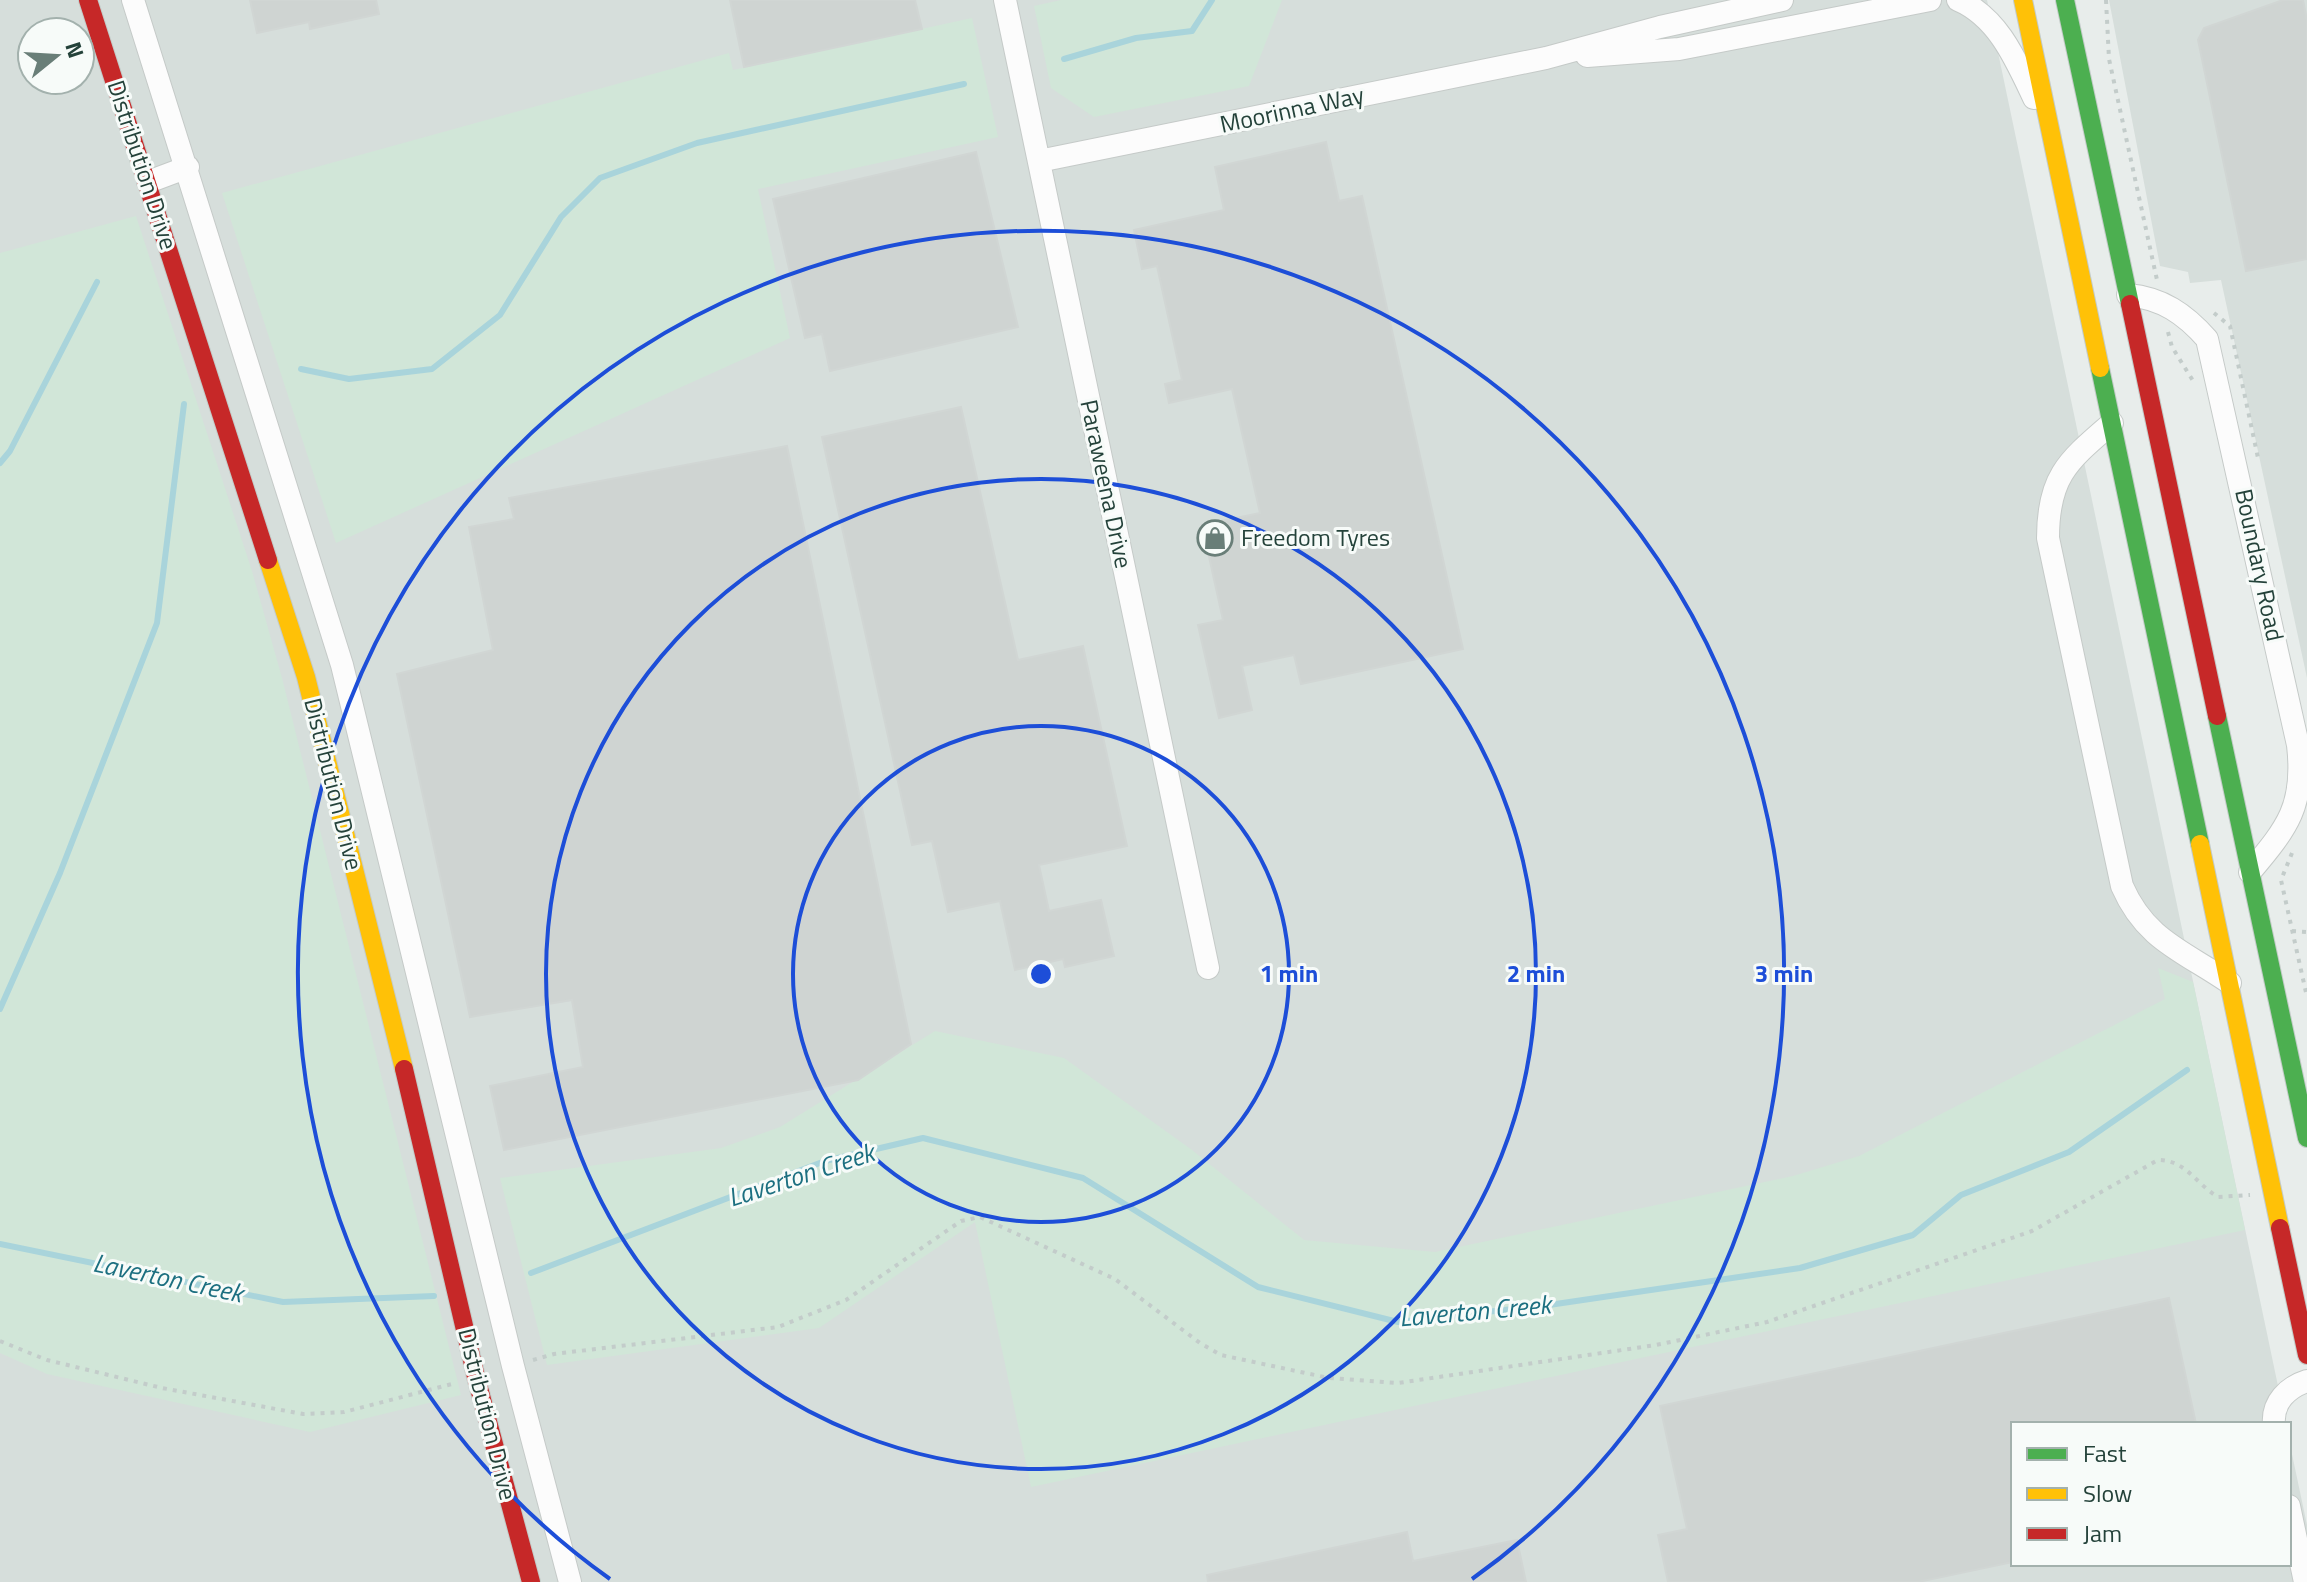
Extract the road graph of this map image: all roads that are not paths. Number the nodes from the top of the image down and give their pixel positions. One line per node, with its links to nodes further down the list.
1 (88, 0): 13 (main road, Distribution Drive)
2 (133, 0): 12 (street, Distribution Drive)
3 (1005, 0): 11 (street, Paraweena Drive)
4 (1782, 0): 9 (street, Moorinna Way)
5 (1930, 0): 9 (street, Moorinna Way)
6 (1958, 0): 10 (street)
7 (2023, 0): 10 (main road)
8 (2065, 0): 14 (main road)
9 (1546, 58): 11 (street, Moorinna Way)
10 (2049, 132): 15 (main road)
11 (1039, 161): 22 (street, Paraweena Drive)
12 (188, 167): 13 (street); 17 (street, Distribution Drive)
13 (148, 182): 18 (main road, Distribution Drive)
14 (2128, 295): 15 (main road); 21 (main road); 21 (street, Boundary Road)
15 (2097, 352): 16 (main road)
16 (2112, 423): 23 (main road); 23 (street)
17 (322, 602): 18 (street); 19 (street, Distribution Drive)
18 (286, 614): 20 (main road, Distribution Drive)
19 (377, 809): 20 (street); 28 (street, Distribution Drive)
20 (342, 818): 29 (main road, Distribution Drive)
21 (2250, 872): 24 (main road)
22 (1208, 968)
23 (2230, 983): 25 (main road)
24 (2307, 1138)
25 (2307, 1355)
26 (2307, 1381): 27 (street)
27 (2274, 1422)
28 (538, 1460): 29 (street); 32 (street, Distribution Drive)
29 (502, 1474): 31 (main road, Distribution Drive)
30 (2291, 1516): 33 (street)
31 (531, 1582)
32 (570, 1582)
33 (2305, 1582)

